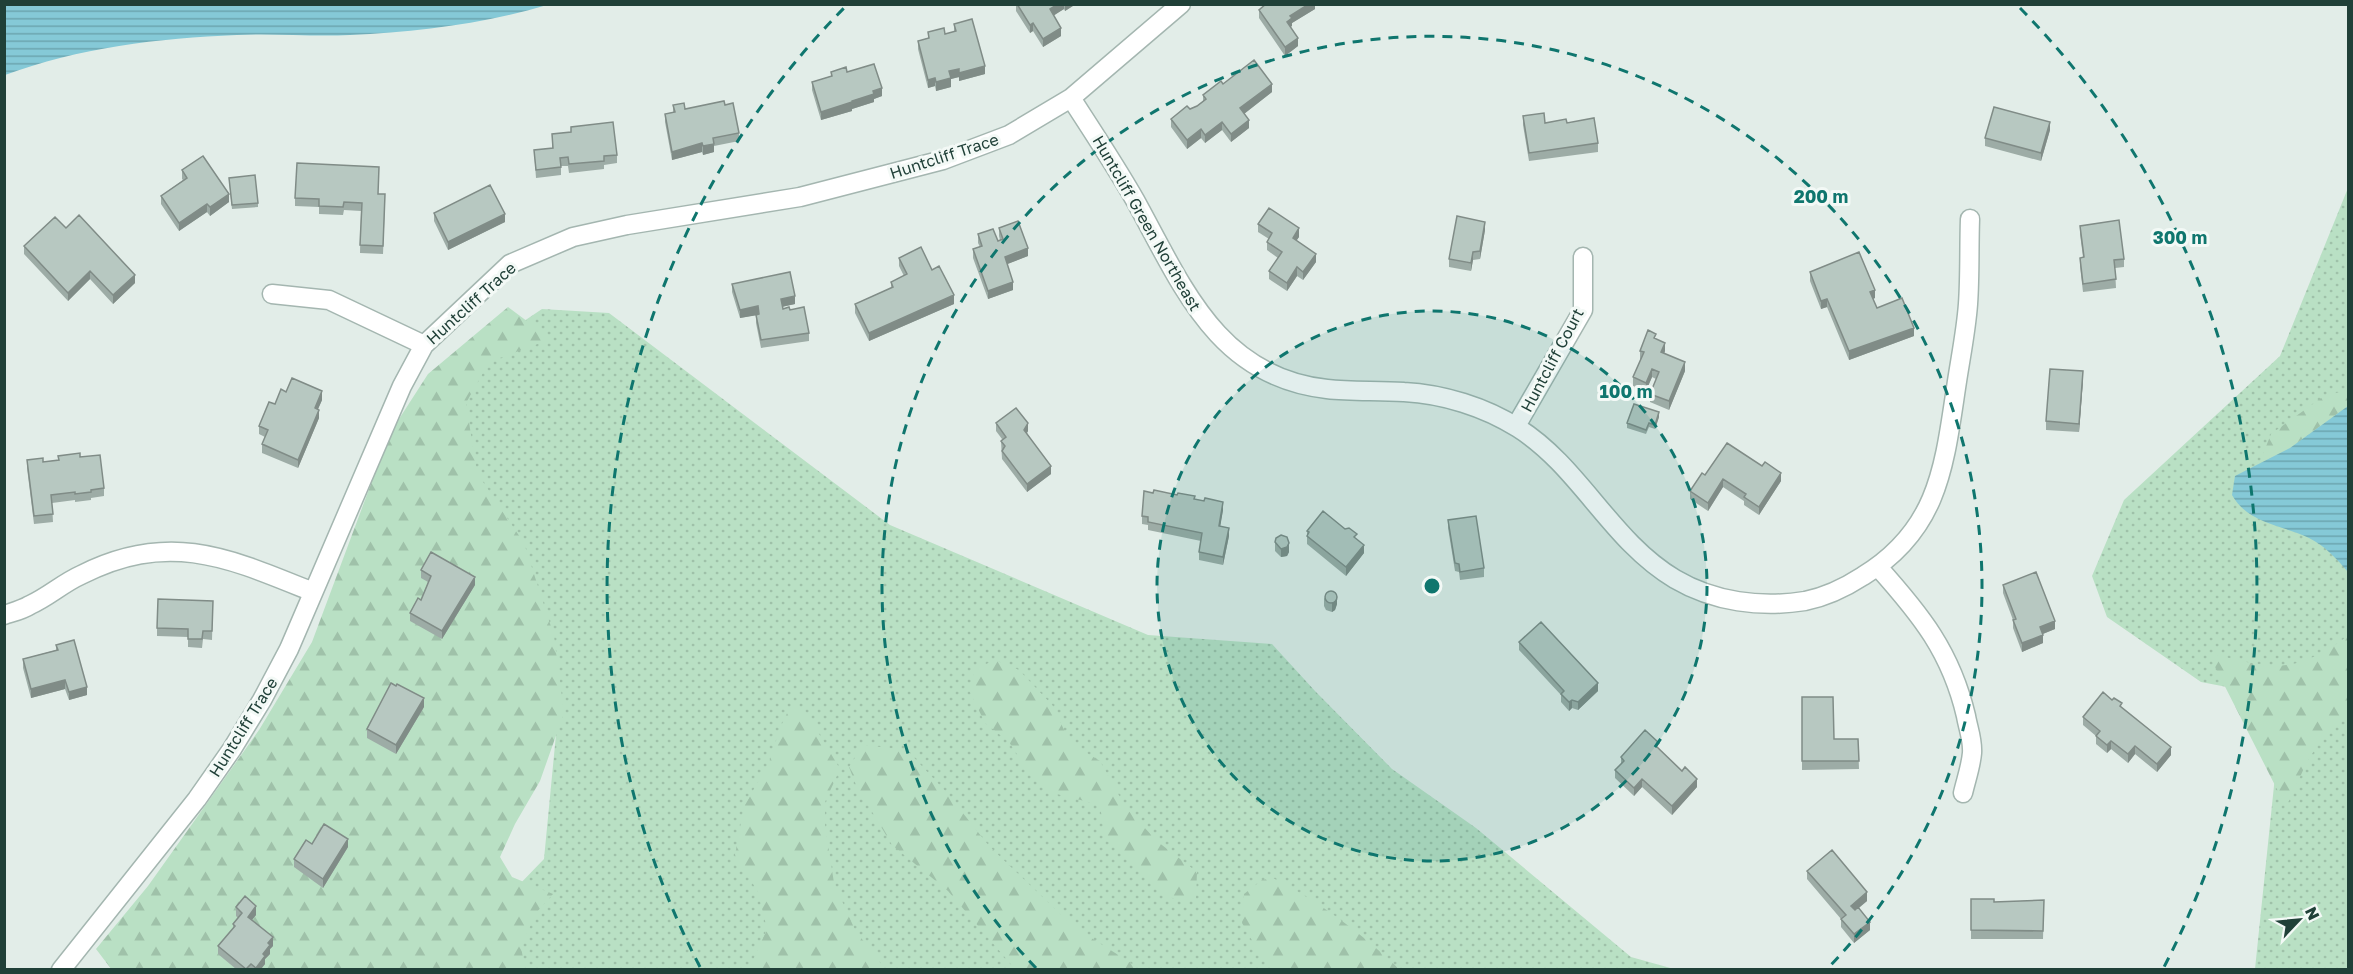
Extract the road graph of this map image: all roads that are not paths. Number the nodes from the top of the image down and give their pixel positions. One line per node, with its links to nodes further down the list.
1 (1181, 4): 2 (street, Huntcliff Trace)
2 (1071, 98): 6 (street, Huntcliff Trace); 7 (street, Huntcliff Green Northeast)
3 (1970, 219): 8 (street, Huntcliff Green Northeast)
4 (1582, 257): 7 (street, Huntcliff Court)
5 (272, 294): 6 (street)
6 (424, 345): 9 (street, Huntcliff Trace)
7 (1516, 426): 8 (street, Huntcliff Green Northeast)
8 (1878, 567): 11 (street)
9 (313, 592): 10 (street); 12 (street, Huntcliff Trace)
10 (4, 615)
11 (1963, 794)
12 (61, 969)

